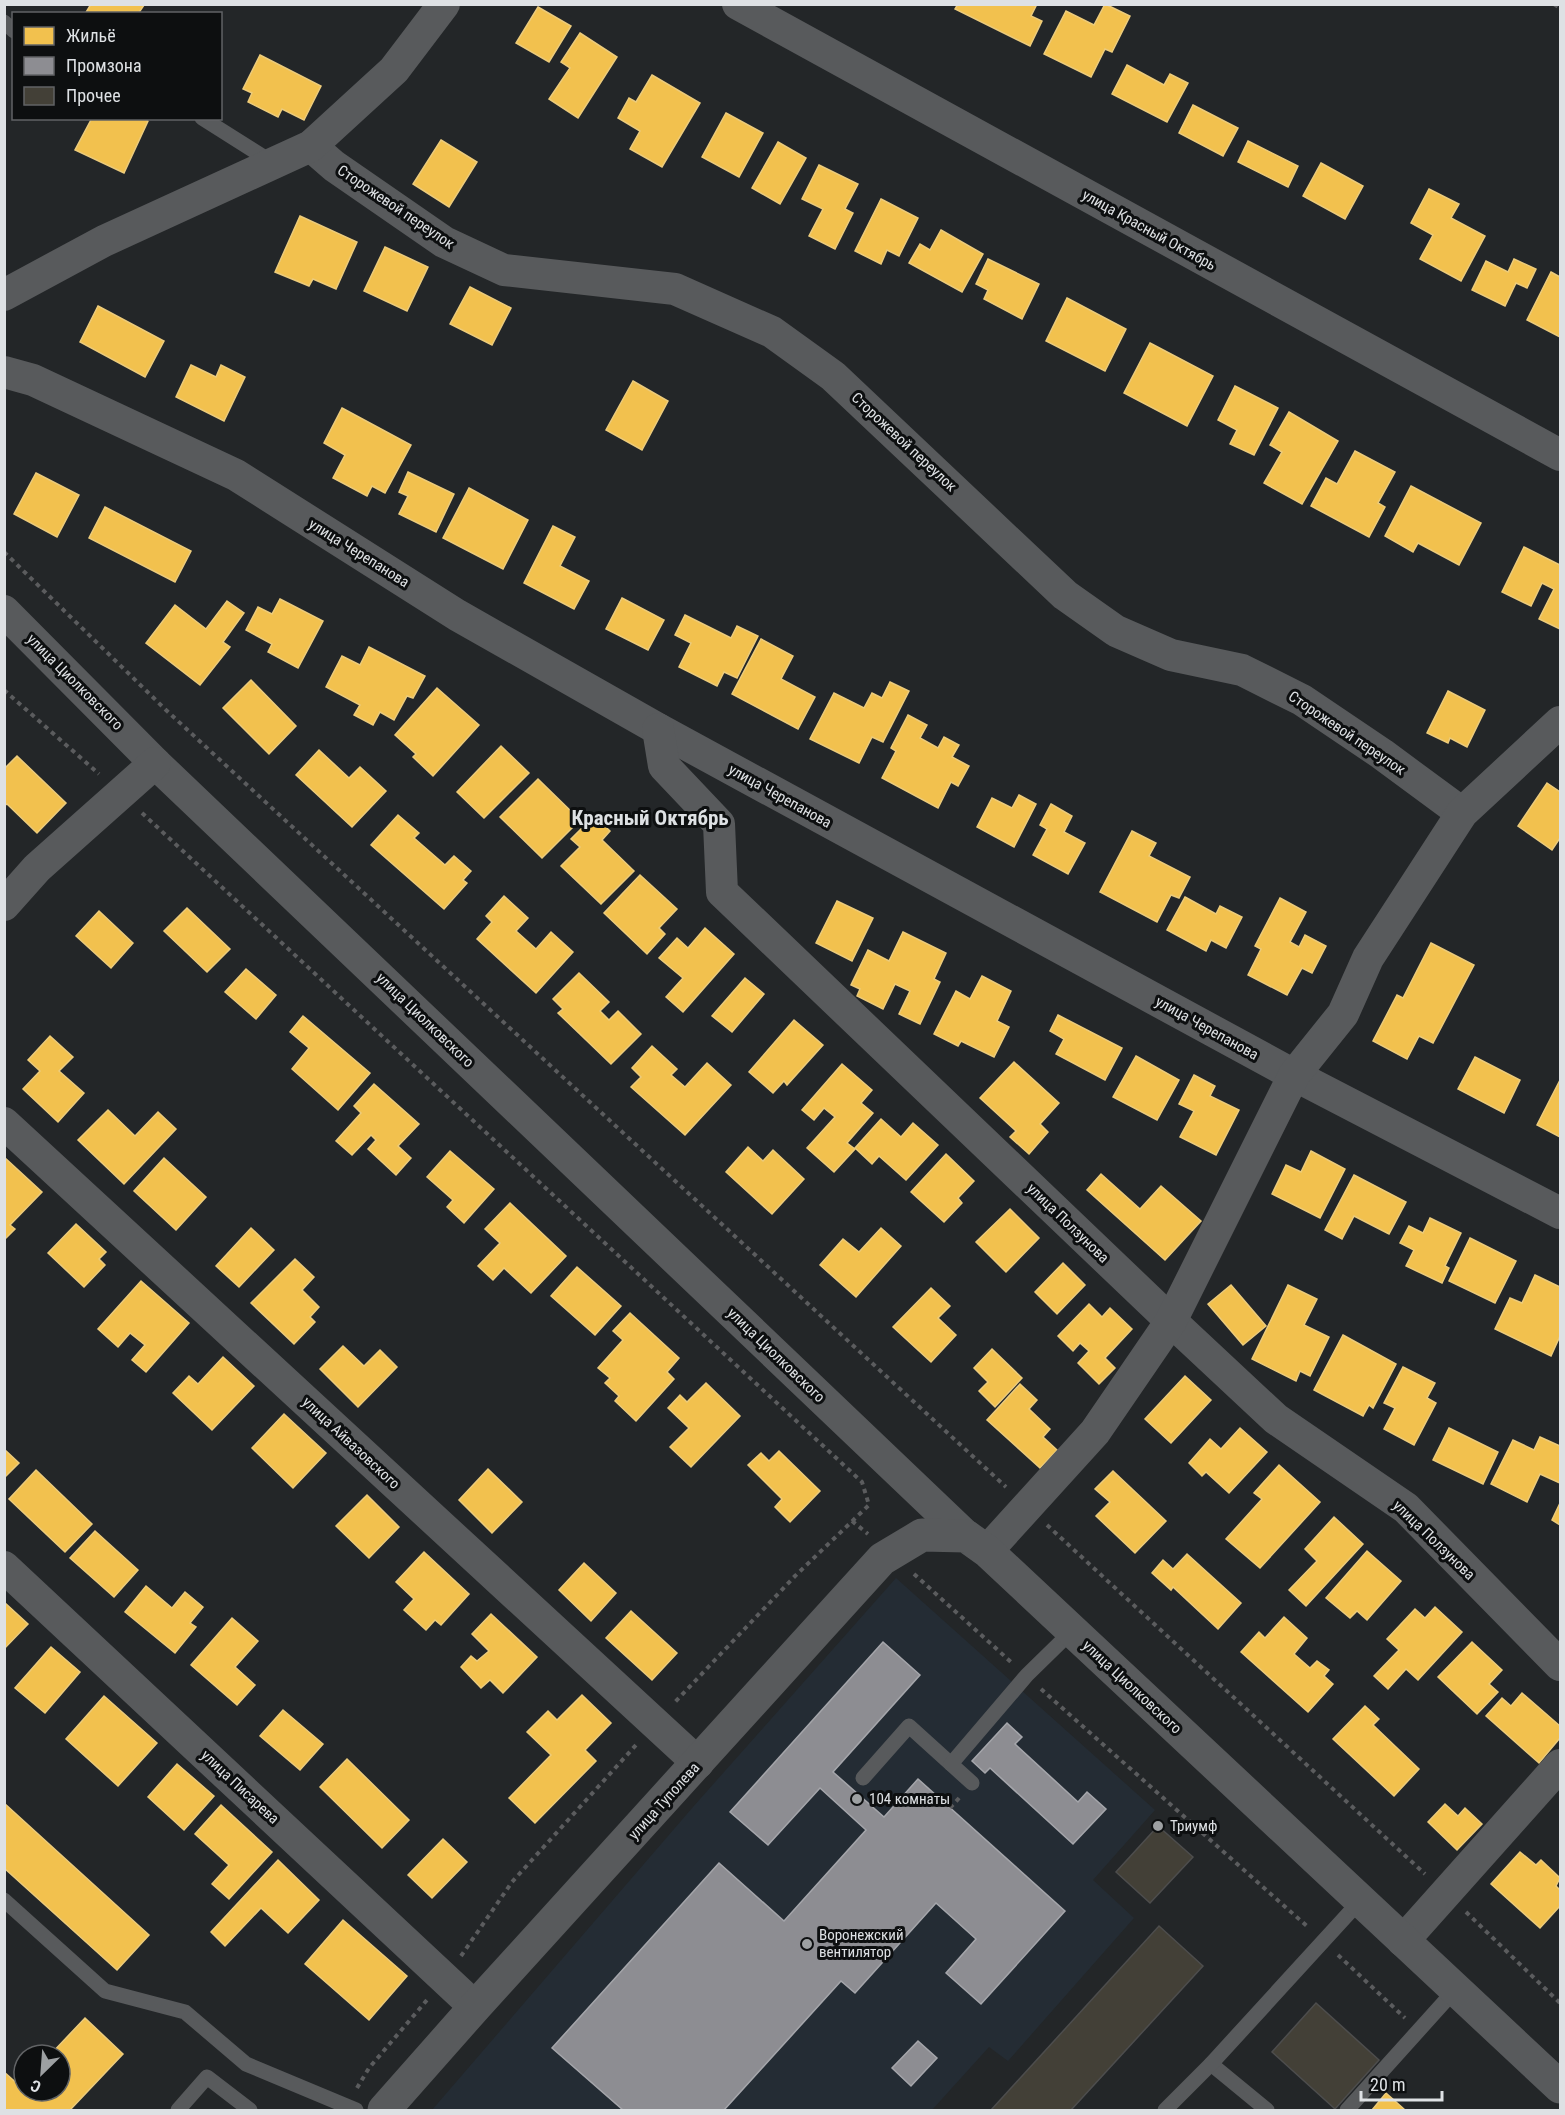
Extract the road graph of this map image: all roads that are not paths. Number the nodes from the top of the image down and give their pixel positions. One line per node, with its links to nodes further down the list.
1 (444, 4): 4 (street)
2 (738, 4): 8 (street, улица Красный Октябрь)
3 (205, 120): 5 (lane)
4 (311, 146): 5 (street); 13 (street, Сторожевой переулок)
5 (275, 164): 6 (street)
6 (4, 295)
7 (4, 372): 11 (street, улица Черепанова)
8 (1560, 455)
9 (4, 610): 12 (street, улица Циолковского)
10 (1560, 724): 13 (street)
11 (658, 729): 15 (street, улица Черепанова); 18 (street, улица Ползунова)
12 (155, 763): 14 (street); 19 (street, улица Циолковского)
13 (1462, 813): 15 (street)
14 (4, 905)
15 (1294, 1076): 17 (street, улица Черепанова); 18 (street)
16 (4, 1123): 23 (street, улица Айвазовского)
17 (1560, 1213)
18 (1171, 1321): 19 (street); 22 (street, улица Ползунова)
19 (976, 1543): 21 (street, улица Циолковского); 23 (street, улица Туполева)
20 (4, 1567): 32 (street, улица Писарева)
21 (1072, 1631): 24 (lane); 29 (street, улица Циолковского)
22 (1560, 1665)
23 (698, 1763): 32 (street, улица Туполева)
24 (951, 1764): 26 (lane); 27 (lane)
25 (1560, 1765): 30 (street)
26 (864, 1778)
27 (972, 1783)
28 (4, 1900): 35 (lane)
29 (1360, 1901): 30 (street, улица Циолковского); 33 (lane)
30 (1403, 1941): 31 (street, улица Циолковского)
31 (1455, 1990): 34 (street, улица Циолковского); 41 (lane)
32 (475, 2007): 38 (street, улица Туполева)
33 (1211, 2064): 39 (lane); 40 (lane)
34 (1560, 2087)
35 (351, 2108)
36 (178, 2110): 37 (lane)
37 (249, 2110)
38 (384, 2110)
39 (1165, 2110)
40 (1267, 2110)
41 (1347, 2110)

